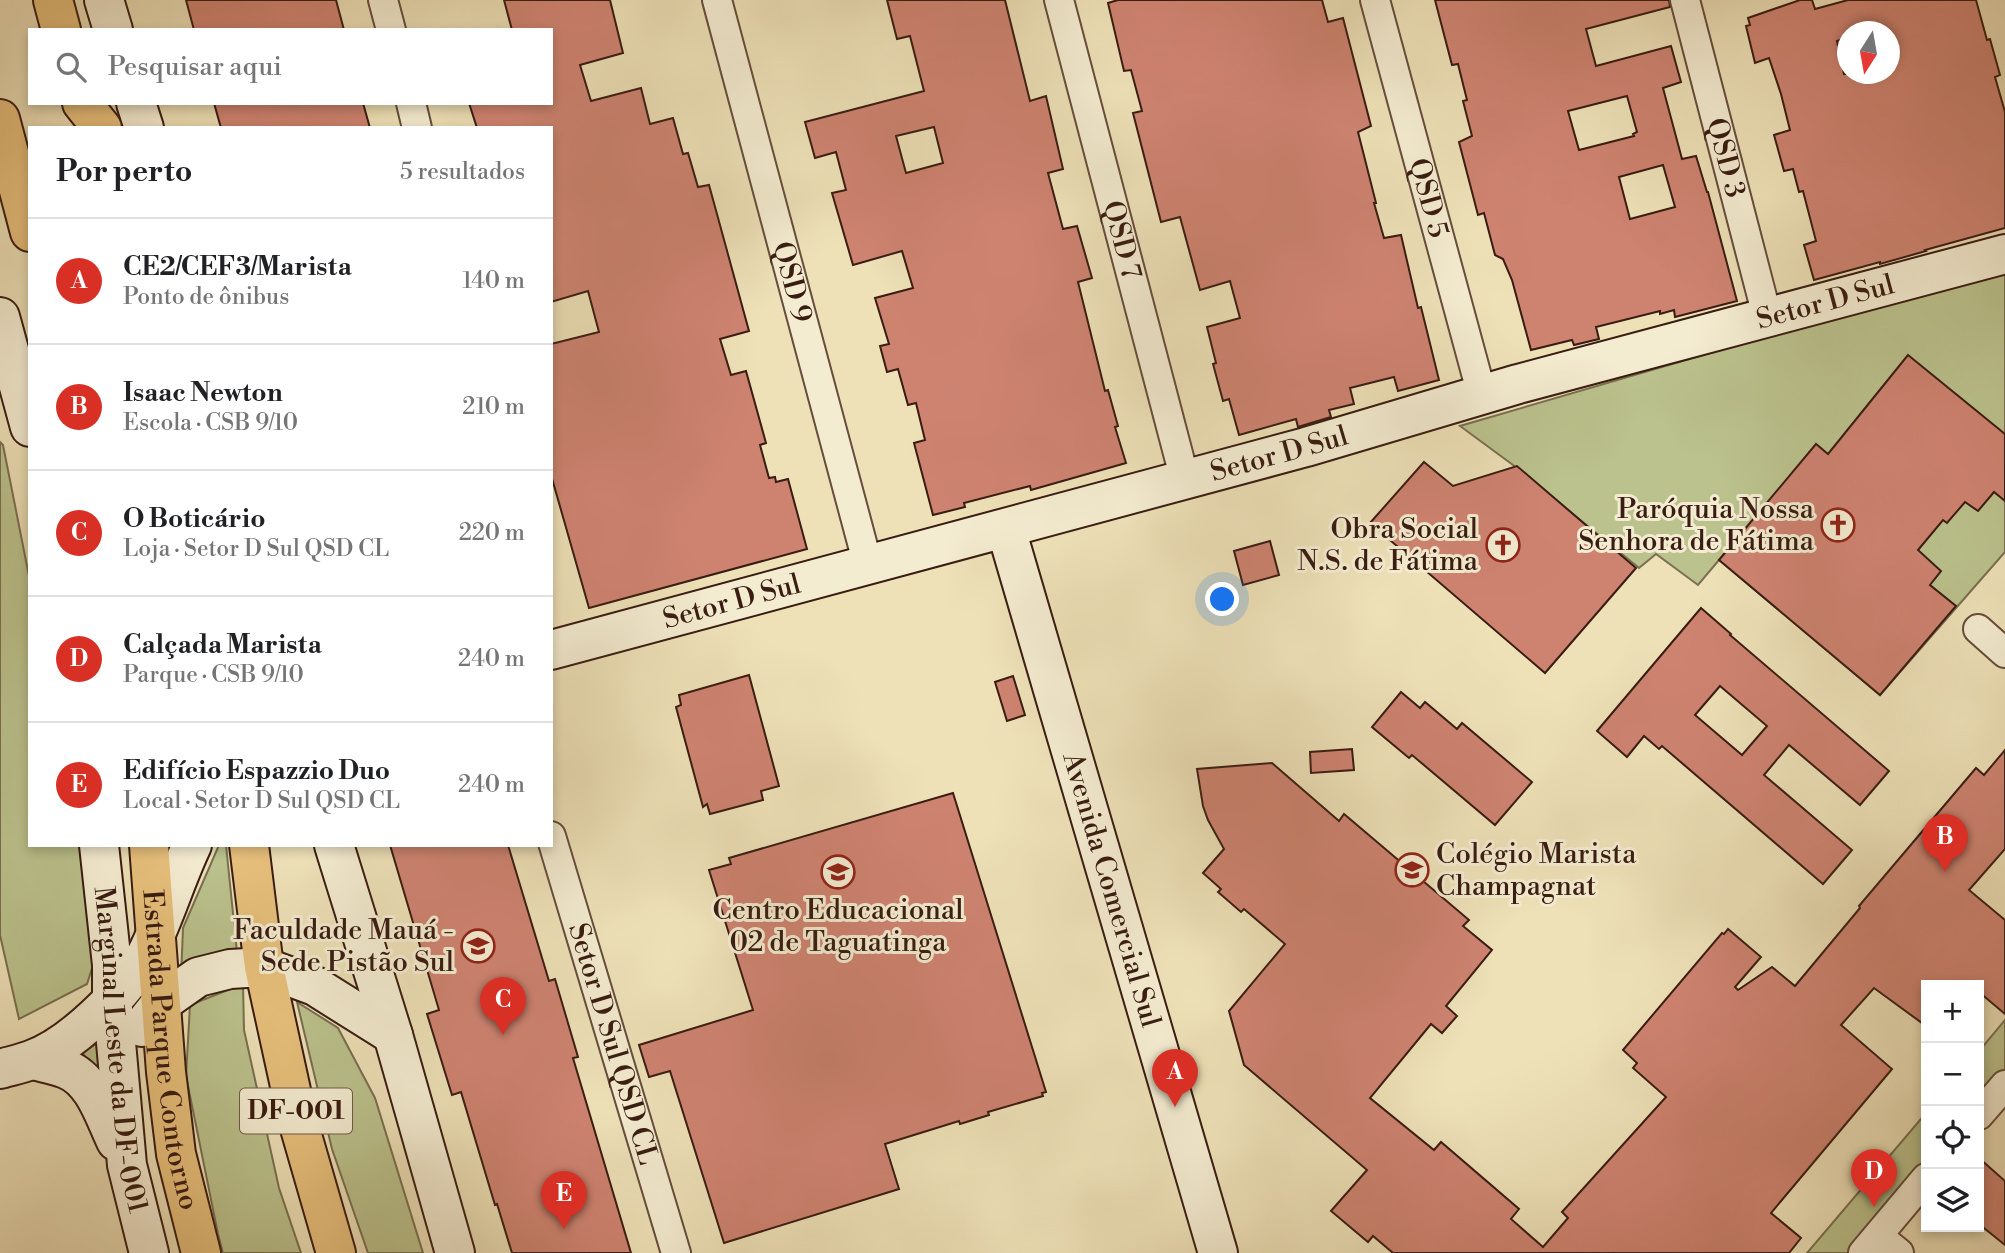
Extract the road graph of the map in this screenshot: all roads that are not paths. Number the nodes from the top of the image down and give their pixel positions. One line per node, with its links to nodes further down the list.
1 (53, 0): 8 (highway)
2 (104, 0): 9 (main road)
3 (383, 0): 10 (street)
4 (717, 0): 28 (street, QSD 9)
5 (1059, 0): 26 (street, QSD 7)
6 (1375, 0): 24 (street, QSD 5)
7 (1685, 0): 22 (street, QSD 3)
8 (60, 28)
9 (112, 28)
10 (390, 28)
11 (81, 105): 16 (highway)
12 (83, 105): 17 (highway)
13 (137, 105): 18 (main road)
14 (411, 105): 19 (street)
15 (0, 119): 20 (highway)
16 (87, 126)
17 (100, 126)
18 (143, 126)
19 (417, 126)
20 (28, 224)
21 (2005, 254): 22 (main road, Setor D Sul)
22 (1767, 316): 24 (main road, Setor D Sul)
23 (0, 317): 25 (main road)
24 (1482, 395): 26 (main road, Setor D Sul)
25 (18, 409)
26 (1185, 480): 27 (main road, Setor D Sul)
27 (1006, 529): 28 (main road, Setor D Sul); 57 (main road, Avenida Comercial Sul)
28 (868, 565): 30 (main road, Setor D Sul)
29 (1978, 629): 31 (street)
30 (553, 647)
31 (2005, 653)
32 (553, 843): 56 (street, Setor D Sul QSD CL)
33 (99, 847): 42 (main road, Marginal Leste da DF-001)
34 (149, 847): 39 (highway, Estrada Parque Contorno)
35 (165, 847): 39 (main road)
36 (191, 847): 40 (main road)
37 (249, 847): 41 (highway, DF-001)
38 (335, 847): 44 (main road)
39 (152, 883): 40 (highway, Estrada Parque Contorno); 42 (main road)
40 (157, 932): 42 (main road); 43 (highway, Estrada Parque Contorno)
41 (264, 967): 43 (main road); 44 (main road); 54 (highway, DF-001)
42 (112, 981): 45 (main road); 46 (main road, Marginal Leste da DF-001)
43 (161, 1003): 46 (main road); 53 (highway, Estrada Parque Contorno)
44 (393, 1035): 55 (main road)
45 (11, 1058): 49 (main road)
46 (118, 1062): 49 (main road, Marginal Leste da DF-001)
47 (2005, 1085): 48 (street)
48 (1984, 1109)
49 (127, 1165): 52 (main road, Marginal Leste da DF-001)
50 (1921, 1186): 51 (street)
51 (1880, 1247)
52 (149, 1253)
53 (201, 1253)
54 (336, 1253)
55 (455, 1253)
56 (676, 1253)
57 (1218, 1253)

